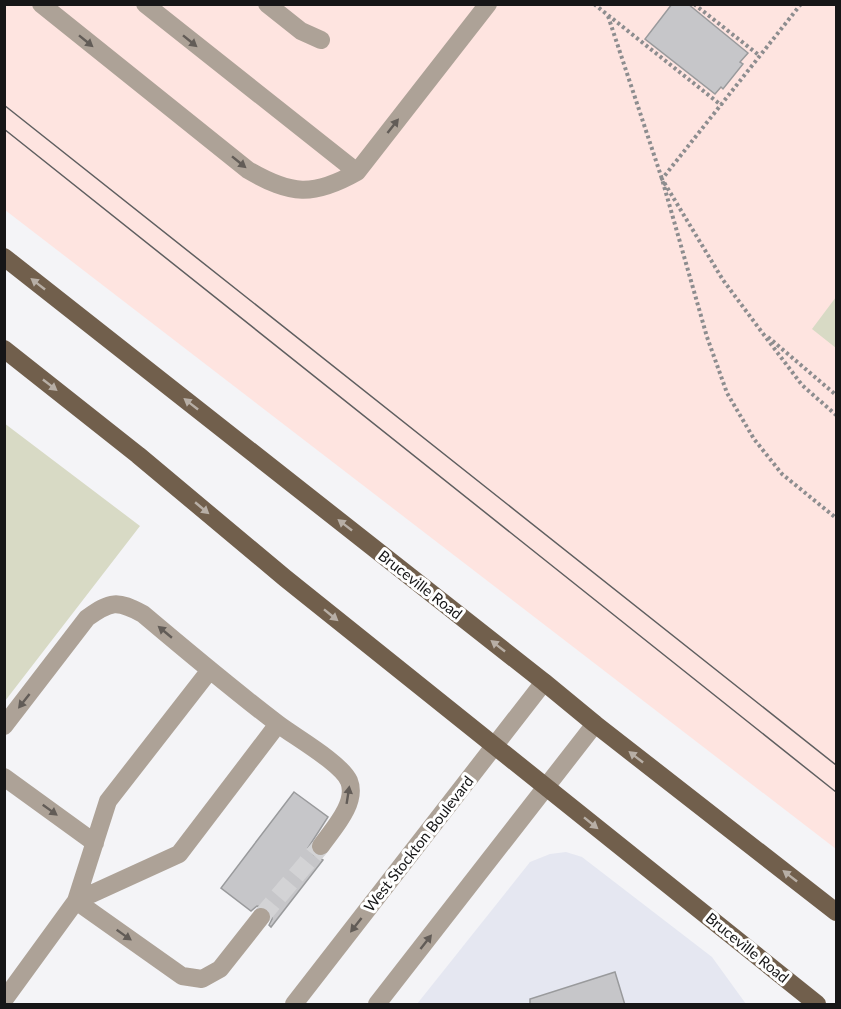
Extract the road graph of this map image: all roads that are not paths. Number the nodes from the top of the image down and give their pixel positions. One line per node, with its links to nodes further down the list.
1 (41, 4): 6 (street, one-way to 6)
2 (145, 4): 6 (street, one-way to 6)
3 (267, 4): 5 (street)
4 (488, 4): 6 (street, one-way to 4)
5 (321, 40)
6 (357, 172)
7 (4, 257): 10 (main road, Bruceville Road, one-way to 7)
8 (4, 349): 14 (main road, Bruceville Road, one-way to 14)
9 (210, 670): 11 (street); 13 (street, one-way to 13); 17 (street)
10 (544, 682): 12 (main road, Bruceville Road); 14 (street, West Stockton Boulevard)
11 (278, 724): 18 (street, one-way to 11); 19 (street)
12 (594, 724): 16 (street); 20 (main road, Bruceville Road, one-way to 12)
13 (4, 726)
14 (495, 747): 16 (main road, Bruceville Road); 23 (street, West Stockton Boulevard, one-way to 23)
15 (4, 777): 17 (street, one-way to 17)
16 (546, 787): 24 (street, one-way to 16); 25 (main road, Bruceville Road, one-way to 25)
17 (95, 843): 19 (street)
18 (321, 846)
19 (76, 901): 21 (street, one-way to 21); 22 (street)
20 (837, 912)
21 (261, 917)
22 (4, 1000)
23 (294, 1005)
24 (377, 1005)
25 (817, 1005)

